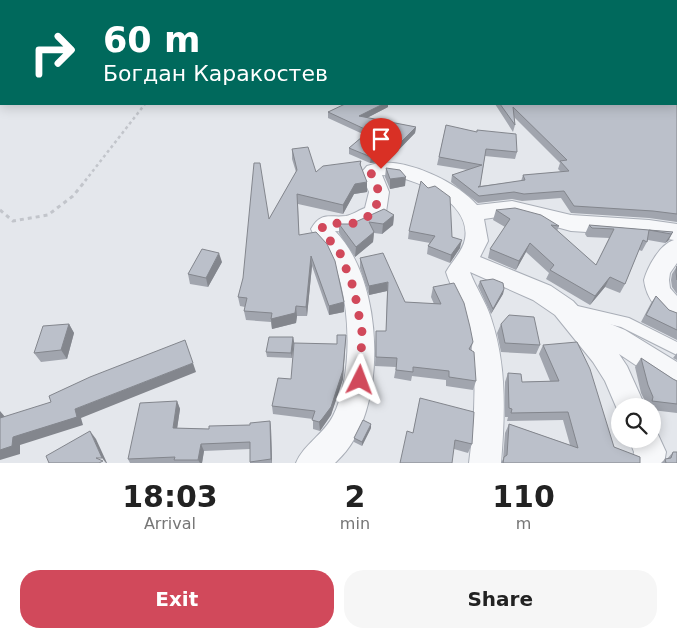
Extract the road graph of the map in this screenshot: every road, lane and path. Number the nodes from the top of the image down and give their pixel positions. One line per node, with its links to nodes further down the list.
1 (144, 105): 2 (path)
2 (0, 210)
3 (472, 213): 4 (street); 6 (street); 13 (street)
4 (677, 232)
5 (677, 246): 7 (street)
6 (467, 261): 8 (street); 14 (street)
7 (677, 312)
8 (568, 314): 9 (lane); 10 (street); 11 (street)
9 (677, 349)
10 (677, 377)
11 (627, 398)
12 (648, 448): 15 (street)
13 (312, 463)
14 (485, 463)
15 (648, 463)

